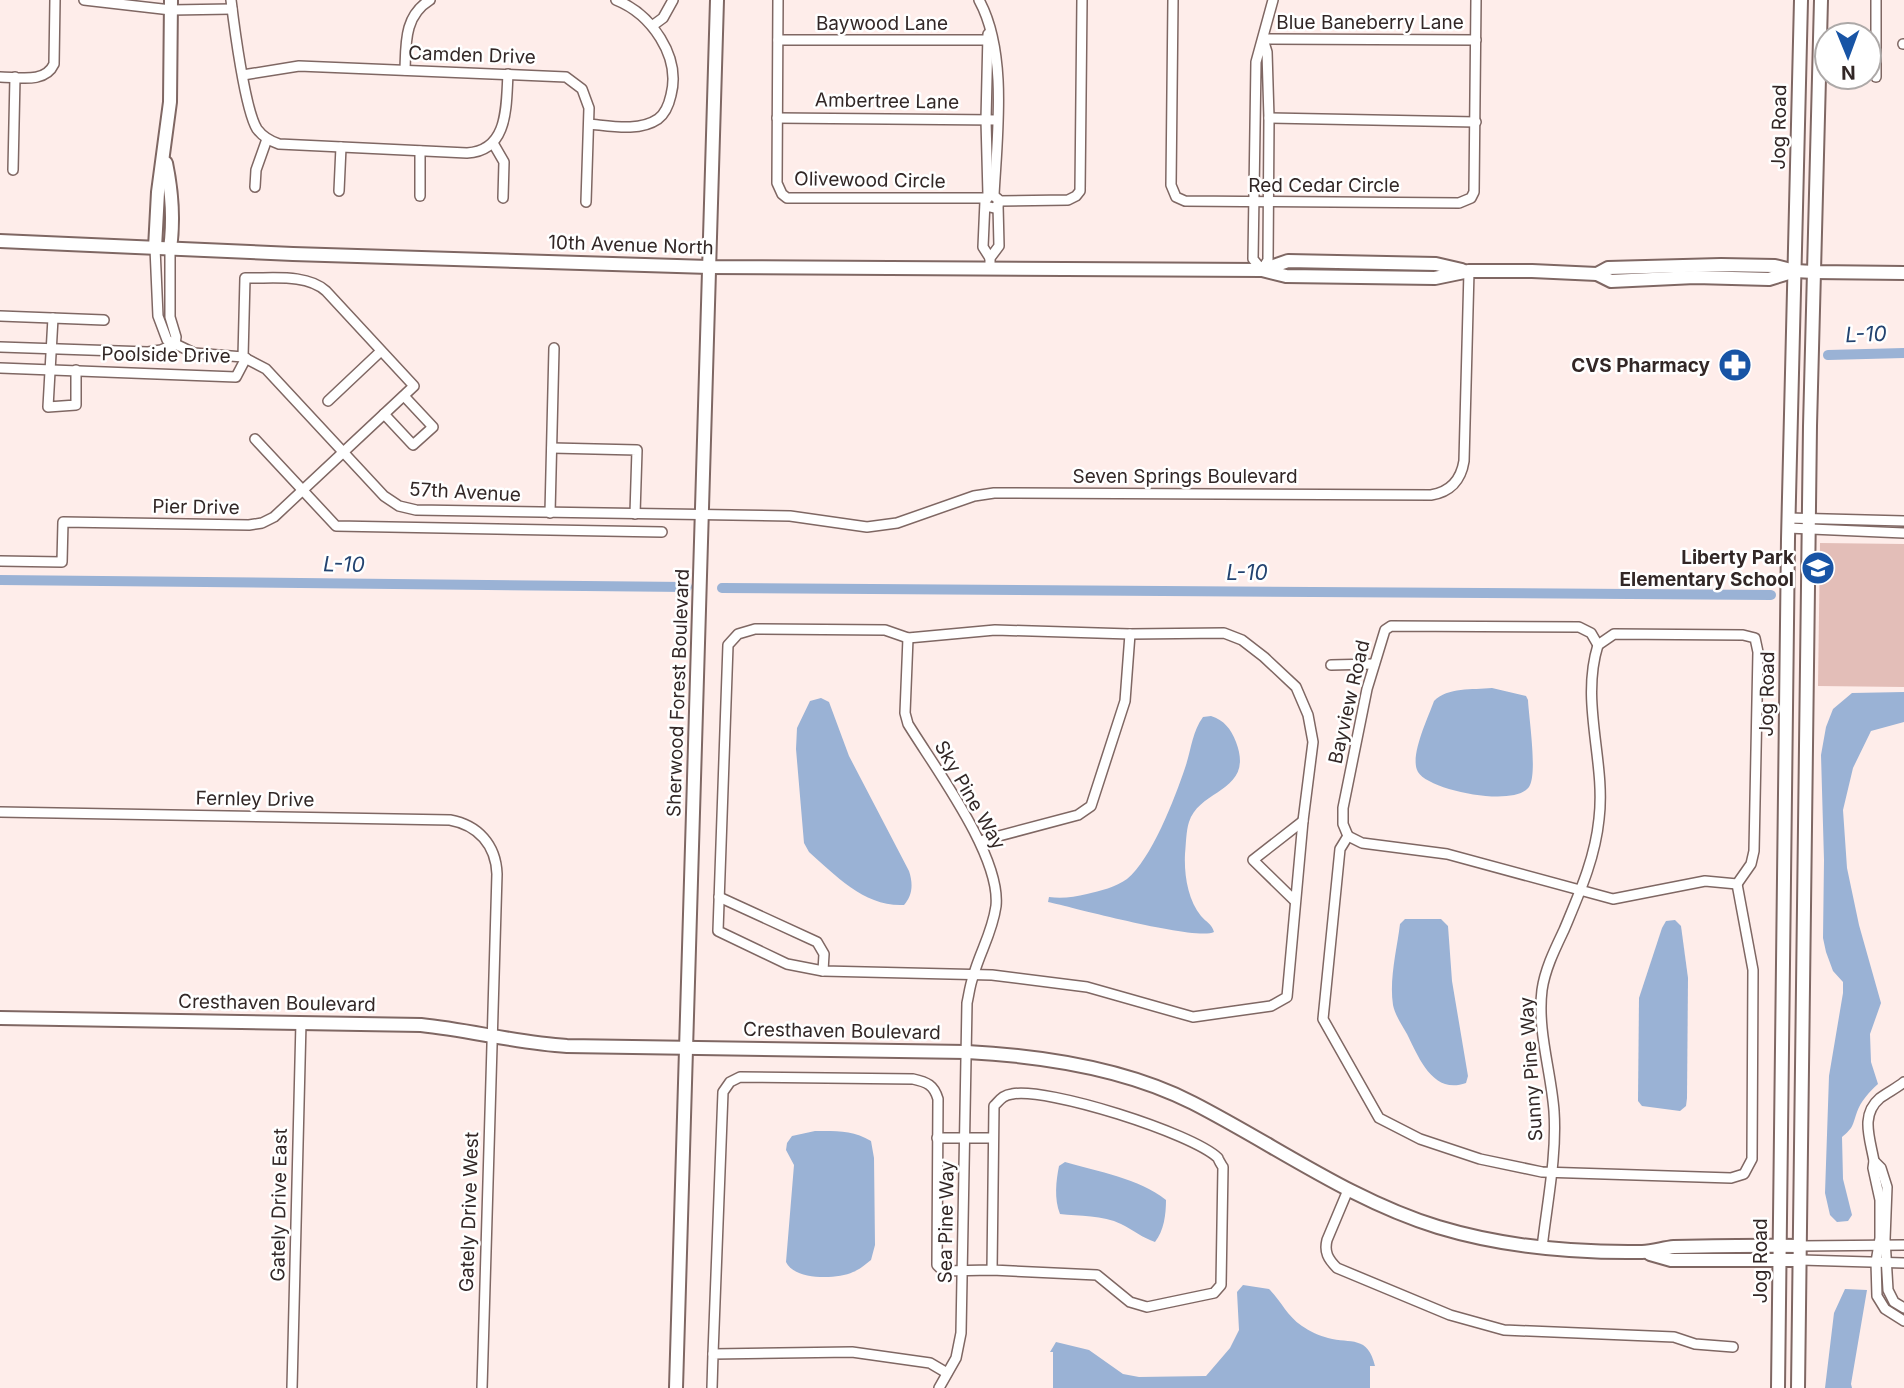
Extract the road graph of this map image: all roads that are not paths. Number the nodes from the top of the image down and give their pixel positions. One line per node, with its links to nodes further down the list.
1 (55, 0): 30 (street)
2 (84, 0): 16 (street)
3 (430, 0): 26 (street)
4 (616, 0): 20 (street)
5 (673, 0): 20 (street)
6 (717, 0): 55 (street, Sherwood Forest Boulevard)
7 (778, 0): 23 (street, Olivewood Circle)
8 (979, 0): 21 (street)
9 (1082, 0): 47 (street, Olivewood Circle)
10 (1173, 0): 49 (street, Red Cedar Circle)
11 (1273, 0): 22 (street)
12 (1476, 0): 25 (street, Red Cedar Circle)
13 (1801, 0): 58 (street, Jog Road)
14 (1821, 0): 59 (street, Jog Road)
15 (1877, 0): 19 (street)
16 (106, 2): 18 (street)
17 (232, 4): 18 (street); 28 (street)
18 (171, 5): 41 (street)
19 (1877, 21)
20 (652, 26): 36 (street)
21 (989, 29): 24 (street); 34 (street)
22 (1263, 39): 25 (street, Blue Baneberry Lane); 32 (street); 49 (street)
23 (778, 40): 24 (street, Baywood Lane); 31 (street, Olivewood Circle)
24 (987, 40): 33 (street)
25 (1476, 40): 35 (street, Red Cedar Circle)
26 (405, 70): 27 (street, Camden Drive); 28 (street, Camden Drive)
27 (508, 74): 36 (street, Camden Drive); 38 (street)
28 (243, 75): 37 (street)
29 (0, 77): 30 (street)
30 (15, 77): 42 (street)
31 (777, 118): 33 (street, Ambertree Lane); 47 (street, Olivewood Circle)
32 (1269, 118): 35 (street); 50 (street)
33 (986, 120): 34 (street, Ambertree Lane); 47 (street)
34 (997, 120): 47 (street)
35 (1476, 122): 50 (street, Red Cedar Circle)
36 (589, 124): 48 (street, Camden Drive)
37 (267, 139): 39 (street); 43 (street)
38 (493, 143): 40 (street); 46 (street)
39 (341, 147): 40 (street); 44 (street)
40 (420, 151): 45 (street)
41 (163, 152): 52 (street); 53 (street)
42 (13, 170)
43 (255, 187)
44 (339, 191)
45 (420, 196)
46 (503, 198)
47 (992, 200): 54 (street); 54 (street)
48 (586, 202)
49 (1254, 202): 50 (street, Red Cedar Circle); 56 (street)
50 (1268, 202): 56 (street)
51 (0, 241): 52 (street, 10th Avenue North)
52 (155, 248): 53 (street, 10th Avenue North); 64 (street)
53 (170, 249): 55 (street, 10th Avenue North); 64 (street)
54 (990, 263): 55 (street, 10th Avenue North); 56 (street, 10th Avenue North)
55 (709, 267): 82 (street, Sherwood Forest Boulevard)
56 (1262, 270): 57 (street, 10th Avenue North)
57 (1469, 271): 58 (street, 10th Avenue North); 82 (street, Seven Springs Boulevard)
58 (1795, 271): 59 (street, 10th Avenue North); 84 (street, Jog Road)
59 (1814, 272): 60 (street, 10th Avenue North); 85 (street, Jog Road)
60 (1904, 273)
61 (0, 316): 62 (street)
62 (53, 318): 63 (street); 67 (street, Poolside Drive)
63 (104, 320)
64 (174, 344): 67 (street); 69 (street)
65 (0, 347): 67 (street)
66 (555, 348): 77 (street)
67 (52, 349): 71 (street, Poolside Drive)
68 (381, 351): 69 (street, Poolside Drive); 73 (street, Poolside Drive); 74 (street)
69 (244, 358): 72 (street, Poolside Drive); 78 (street, 57th Avenue)
70 (0, 368): 71 (street, Poolside Drive)
71 (51, 370): 72 (street, Poolside Drive); 72 (street, Poolside Drive)
72 (76, 370)
73 (404, 396): 75 (street); 75 (street)
74 (328, 401)
75 (384, 414): 78 (street)
76 (255, 439): 79 (street)
77 (552, 448): 80 (street); 81 (street)
78 (343, 452): 79 (street, Pier Drive); 80 (street, 57th Avenue)
79 (303, 490): 86 (street); 88 (street, Pier Drive)
80 (550, 513): 81 (street, 57th Avenue)
81 (635, 514): 82 (street, 57th Avenue)
82 (702, 515): 110 (street, Sherwood Forest Boulevard)
83 (1904, 522): 85 (street)
84 (1788, 523): 85 (street); 95 (street, Jog Road)
85 (1809, 524): 87 (street); 94 (street, Jog Road)
86 (663, 532)
87 (1904, 533)
88 (0, 561)
89 (1130, 634): 90 (street); 97 (street); 99 (street)
90 (908, 638): 99 (street, Sky Pine Way); 103 (street)
91 (1598, 645): 92 (street, Bayview Road); 101 (street); 102 (street, Sunny Pine Way)
92 (1374, 664): 93 (street); 98 (street, Bayview Road)
93 (1331, 665)
94 (1805, 760): 95 (street); 121 (street, Jog Road)
95 (1786, 761): 119 (street, Jog Road)
96 (0, 812): 100 (street, Fernley Drive)
97 (1303, 821): 104 (street); 104 (street)
98 (1348, 836): 102 (street); 116 (street)
99 (980, 841): 106 (street, Sky Pine Way)
100 (494, 854): 109 (street, Gately Drive West)
101 (1737, 884): 102 (street); 116 (street)
102 (1581, 891): 116 (street, Sunny Pine Way)
103 (719, 897): 105 (street); 105 (street)
104 (1295, 901): 106 (street)
105 (823, 971): 106 (street)
106 (973, 976): 111 (street, Sky Pine Way)
107 (0, 1018): 108 (street, Cresthaven Boulevard)
108 (301, 1022): 109 (street, Cresthaven Boulevard); 136 (street, Gately Drive East)
109 (492, 1036): 110 (street, Cresthaven Boulevard); 137 (street, Gately Drive West)
110 (686, 1048): 111 (street, Cresthaven Boulevard); 138 (street, Sherwood Forest Boulevard)
111 (967, 1052): 113 (street, Sea Pine Way); 117 (street, Cresthaven Boulevard)
112 (1904, 1082): 118 (street)
113 (965, 1137): 114 (street); 115 (street); 130 (street, Sea Pine Way)
114 (937, 1138): 130 (street); 134 (street)
115 (992, 1138): 129 (street); 129 (street)
116 (1550, 1173): 122 (street, Sunny Pine Way)
117 (1348, 1190): 122 (street, Cresthaven Boulevard); 133 (street)
118 (1882, 1243): 120 (street); 121 (street); 126 (street); 128 (street)
119 (1779, 1245): 121 (street, Cresthaven Boulevard); 123 (street, Cresthaven Boulevard); 125 (street, Jog Road)
120 (1904, 1245)
121 (1801, 1246): 124 (street, Jog Road)
122 (1542, 1248): 123 (street, Cresthaven Boulevard)
123 (1646, 1252): 125 (street, Cresthaven Boulevard)
124 (1801, 1259): 125 (street, Cresthaven Boulevard); 126 (street); 142 (street, Jog Road)
125 (1779, 1260): 141 (street, Jog Road)
126 (1876, 1262): 128 (street); 132 (street)
127 (1904, 1262): 128 (street)
128 (1888, 1263): 131 (street)
129 (992, 1270): 130 (street)
130 (963, 1272): 135 (street, Sea Pine Way)
131 (1904, 1308)
132 (1904, 1321)
133 (1733, 1347)
134 (713, 1354): 135 (street); 139 (street)
135 (947, 1373): 140 (street, Sea Pine Way)
136 (292, 1388)
137 (482, 1388)
138 (676, 1388)
139 (712, 1388)
140 (939, 1388)
141 (1778, 1388)
142 (1798, 1388)

